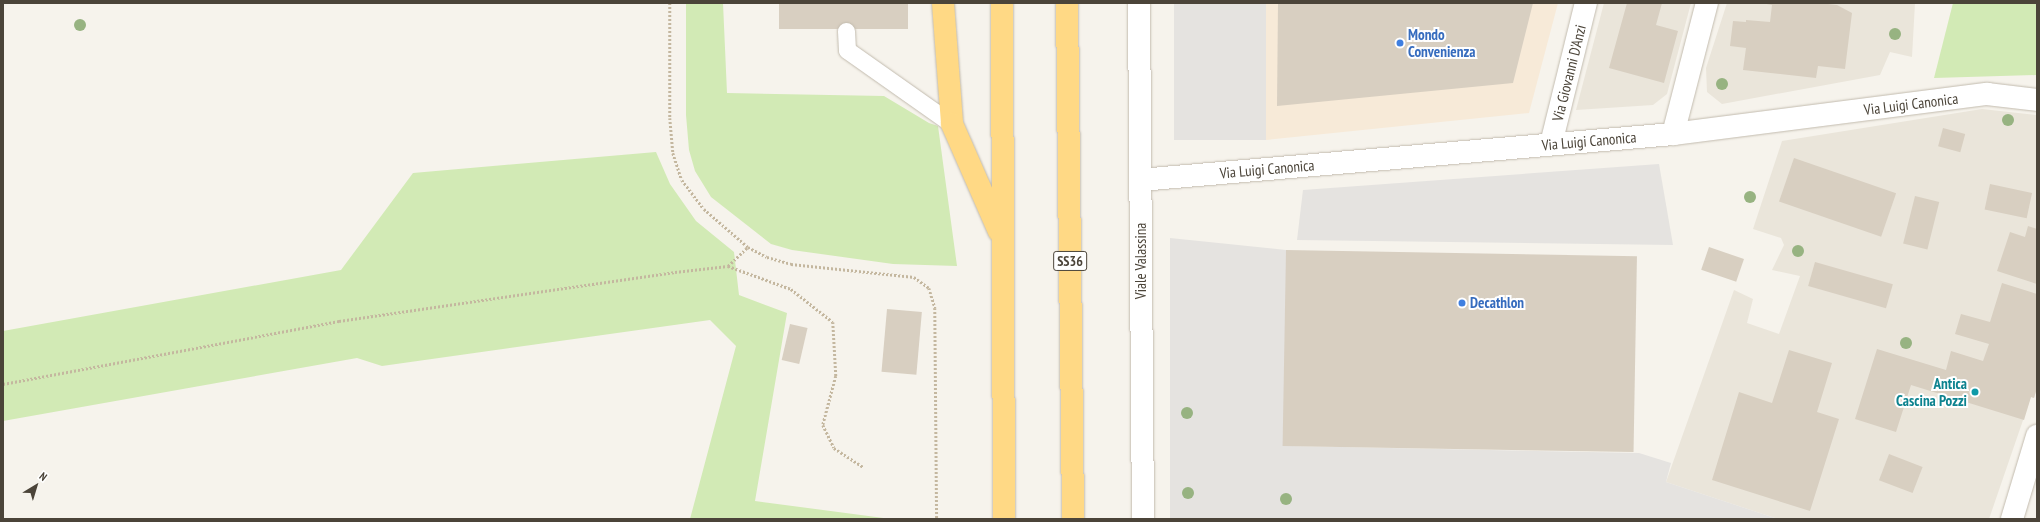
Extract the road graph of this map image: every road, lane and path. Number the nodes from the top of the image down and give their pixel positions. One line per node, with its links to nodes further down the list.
1 (670, 3): 17 (path)
2 (943, 3): 12 (highway)
3 (1002, 3): 16 (highway)
4 (1067, 3): 10 (highway, SS36)
5 (1077, 3): 10 (highway)
6 (1140, 3): 15 (street, Viale Valassina)
7 (1586, 3): 14 (street, Via Giovanni D'Anzi)
8 (1707, 3): 13 (street)
9 (846, 31): 12 (lane)
10 (1068, 91): 24 (highway, SS36)
11 (2037, 100): 13 (street, Via Luigi Canonica)
12 (952, 124): 16 (highway)
13 (1673, 134): 14 (street, Via Luigi Canonica)
14 (1551, 144): 15 (street, Via Luigi Canonica)
15 (1140, 180): 25 (street, Viale Valassina)
16 (1003, 240): 23 (highway)
17 (748, 247): 18 (path); 22 (path)
18 (728, 266): 19 (path); 21 (path)
19 (3, 384)
20 (2037, 436): 26 (street)
21 (863, 467)
22 (937, 519)
23 (1004, 519)
24 (1073, 519)
25 (1143, 519)
26 (2012, 519)

